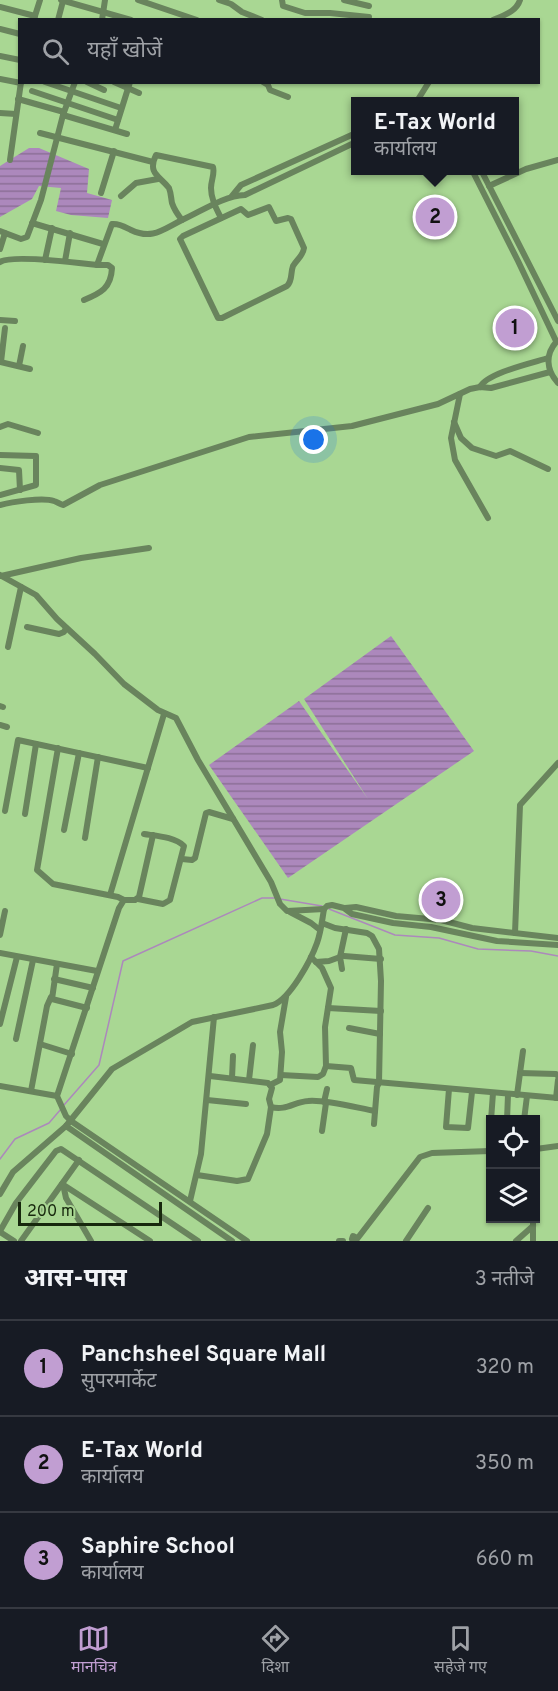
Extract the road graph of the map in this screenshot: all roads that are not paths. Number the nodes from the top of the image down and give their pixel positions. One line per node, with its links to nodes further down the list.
1 (40, 0): 12 (street)
2 (62, 0): 11 (street); 13 (street)
3 (105, 0): 11 (street)
4 (138, 0): 16 (street)
5 (219, 0): 17 (street)
6 (282, 0): 18 (street)
7 (344, 0): 9 (street)
8 (520, 0): 19 (street)
9 (368, 3): 18 (street)
10 (0, 8): 12 (street)
11 (104, 11): 14 (street); 15 (street)
12 (34, 18)
13 (58, 18)
14 (102, 18)
15 (125, 18)
16 (191, 18)
17 (257, 18)
18 (369, 18)
19 (497, 18)
20 (0, 29): 21 (street)
21 (18, 34)
22 (0, 56): 23 (street)
23 (18, 60)
24 (0, 79): 25 (street)
25 (18, 82)
26 (21, 84): 39 (street)
27 (51, 84): 35 (street)
28 (74, 84): 35 (street)
29 (91, 84): 33 (street)
30 (266, 84): 37 (street)
31 (428, 84): 38 (street)
32 (129, 85): 36 (street); 41 (street)
33 (104, 90)
34 (32, 91): 40 (street)
35 (72, 91): 40 (street); 41 (street)
36 (139, 93)
37 (288, 97)
38 (420, 97)
39 (18, 99): 43 (street); 44 (street)
40 (68, 102): 43 (street); 45 (street)
41 (121, 108): 45 (street)
42 (0, 113): 44 (street)
43 (63, 113): 46 (street); 50 (street)
44 (16, 114): 53 (street)
45 (117, 120): 46 (street)
46 (115, 130): 48 (street)
47 (40, 133): 50 (street)
48 (128, 134)
49 (351, 135): 64 (street)
50 (58, 136): 52 (street); 69 (street)
51 (351, 144): 64 (street)
52 (114, 151): 55 (street); 62 (street)
53 (10, 160)
54 (558, 160): 56 (street)
55 (153, 162): 60 (street); 65 (street)
56 (519, 173)
57 (475, 175): 61 (street)
58 (482, 175): 61 (street)
59 (516, 175): 61 (street)
60 (158, 179): 63 (street); 68 (street)
61 (488, 191): 80 (street); 81 (street)
62 (101, 193)
63 (121, 196)
64 (232, 196): 65 (street); 66 (street)
65 (214, 205): 67 (street); 68 (street)
66 (237, 211): 67 (street); 67 (street)
67 (221, 218)
68 (182, 220): 73 (street)
69 (32, 223): 70 (street); 71 (street)
70 (52, 228): 72 (street); 75 (street)
71 (2, 232): 74 (street)
72 (70, 233): 73 (street); 77 (street)
73 (103, 244): 78 (street)
74 (0, 249)
75 (45, 260): 76 (street); 77 (street)
76 (0, 261)
77 (65, 261): 78 (street)
78 (97, 265): 79 (street)
79 (84, 300)
80 (552, 312): 81 (street); 84 (street)
81 (544, 315): 86 (street)
82 (0, 320): 83 (street)
83 (15, 321)
84 (558, 321)
85 (5, 328): 89 (street)
86 (557, 340): 88 (street)
87 (23, 346): 90 (street)
88 (548, 358): 92 (street); 94 (street)
89 (0, 362): 90 (street)
90 (19, 366): 91 (street)
91 (30, 369)
92 (550, 372): 93 (street); 94 (street)
93 (558, 383)
94 (480, 387): 95 (street)
95 (460, 394): 96 (street); 104 (street)
96 (454, 422): 101 (street); 105 (street)
97 (0, 427): 98 (street)
98 (38, 433)
99 (0, 455): 102 (street)
100 (0, 468): 102 (street)
101 (548, 470)
102 (20, 490): 103 (street)
103 (2, 495): 104 (street)
104 (3, 504)
105 (488, 518)
106 (149, 548): 107 (street)
107 (0, 577): 108 (street)
108 (21, 587): 110 (street); 111 (street)
109 (27, 627): 110 (street)
110 (66, 628): 112 (street)
111 (8, 647)
112 (164, 714): 118 (street); 121 (street)
113 (36, 744): 114 (street); 119 (street); 120 (street)
114 (58, 748): 115 (street); 127 (street)
115 (79, 753): 116 (street); 122 (street)
116 (98, 757): 118 (street); 125 (street)
117 (558, 763): 136 (street)
118 (148, 768): 127 (street)
119 (5, 811)
120 (25, 814)
121 (234, 820): 126 (street); 133 (street)
122 (64, 830)
123 (144, 834): 124 (street)
124 (153, 835): 126 (street); 128 (street)
125 (85, 838)
126 (182, 859): 128 (street)
127 (110, 895): 129 (street)
128 (138, 899): 129 (street)
129 (124, 900): 148 (street)
130 (325, 908): 131 (street); 133 (street); 134 (street)
131 (344, 908): 136 (street); 139 (street)
132 (5, 911): 137 (street)
133 (287, 911): 134 (street)
134 (321, 927): 135 (street); 145 (street)
135 (346, 929): 142 (street); 143 (street)
136 (515, 933): 138 (street)
137 (0, 935)
138 (558, 938)
139 (558, 945)
140 (0, 954): 141 (street)
141 (17, 957): 144 (street); 157 (street)
142 (342, 957): 143 (street); 145 (street); 147 (street)
143 (381, 959): 155 (street)
144 (33, 960): 146 (street); 160 (street)
145 (313, 960): 152 (street); 154 (street)
146 (57, 964): 148 (street); 149 (street)
147 (342, 969)
148 (98, 971): 150 (street)
149 (54, 979): 150 (street); 151 (street)
150 (93, 988): 153 (street)
151 (51, 997): 153 (street); 161 (street)
152 (286, 997): 156 (street); 168 (street)
153 (87, 1008): 164 (street)
154 (328, 1008): 155 (street); 166 (street)
155 (381, 1011): 159 (street)
156 (214, 1017): 169 (street); 194 (street)
157 (0, 1024)
158 (349, 1028): 159 (street)
159 (380, 1034): 173 (street)
160 (16, 1039)
161 (40, 1044): 164 (street); 178 (street)
162 (253, 1045): 172 (street)
163 (523, 1051): 167 (street)
164 (72, 1054): 184 (street)
165 (233, 1056): 170 (street)
166 (326, 1066): 168 (street); 173 (street)
167 (520, 1073): 171 (street); 182 (street)
168 (281, 1075): 174 (street)
169 (210, 1076): 170 (street); 186 (street)
170 (232, 1078): 172 (street)
171 (558, 1078): 185 (street)
172 (249, 1080): 174 (street)
173 (379, 1083): 177 (street); 190 (street)
174 (270, 1085): 189 (street)
175 (0, 1086): 178 (street)
176 (327, 1089): 187 (street)
177 (449, 1089): 179 (street); 179 (street)
178 (31, 1091): 184 (street)
179 (472, 1092): 180 (street)
180 (493, 1094): 181 (street); 191 (street)
181 (508, 1095): 182 (street); 192 (street)
182 (517, 1095): 183 (street)
183 (527, 1096): 185 (street); 193 (street)
184 (58, 1098): 194 (street)
185 (557, 1098)
186 (207, 1100): 188 (street); 201 (street)
187 (325, 1103): 189 (street); 190 (street); 196 (street)
188 (246, 1104)
189 (271, 1107): 201 (street)
190 (375, 1111): 195 (street)
191 (491, 1115)
192 (507, 1115)
193 (525, 1115)
194 (68, 1121): 203 (street); 204 (street); 215 (street)
195 (374, 1124)
196 (322, 1131)
197 (558, 1146): 198 (street)
198 (540, 1148)
199 (486, 1151): 209 (street)
200 (79, 1160): 202 (street); 208 (street); 214 (street)
201 (197, 1175): 204 (street)
202 (62, 1184): 211 (street); 212 (street); 213 (street)
203 (0, 1194)
204 (190, 1201): 216 (street)
205 (428, 1208): 217 (street)
206 (532, 1223): 218 (street)
207 (533, 1223): 219 (street)
208 (0, 1231): 210 (street)
209 (351, 1240)
210 (14, 1241)
211 (21, 1241)
212 (91, 1241)
213 (150, 1241)
214 (198, 1241)
215 (232, 1241)
216 (247, 1241)
217 (406, 1241)
218 (516, 1241)
219 (533, 1241)

